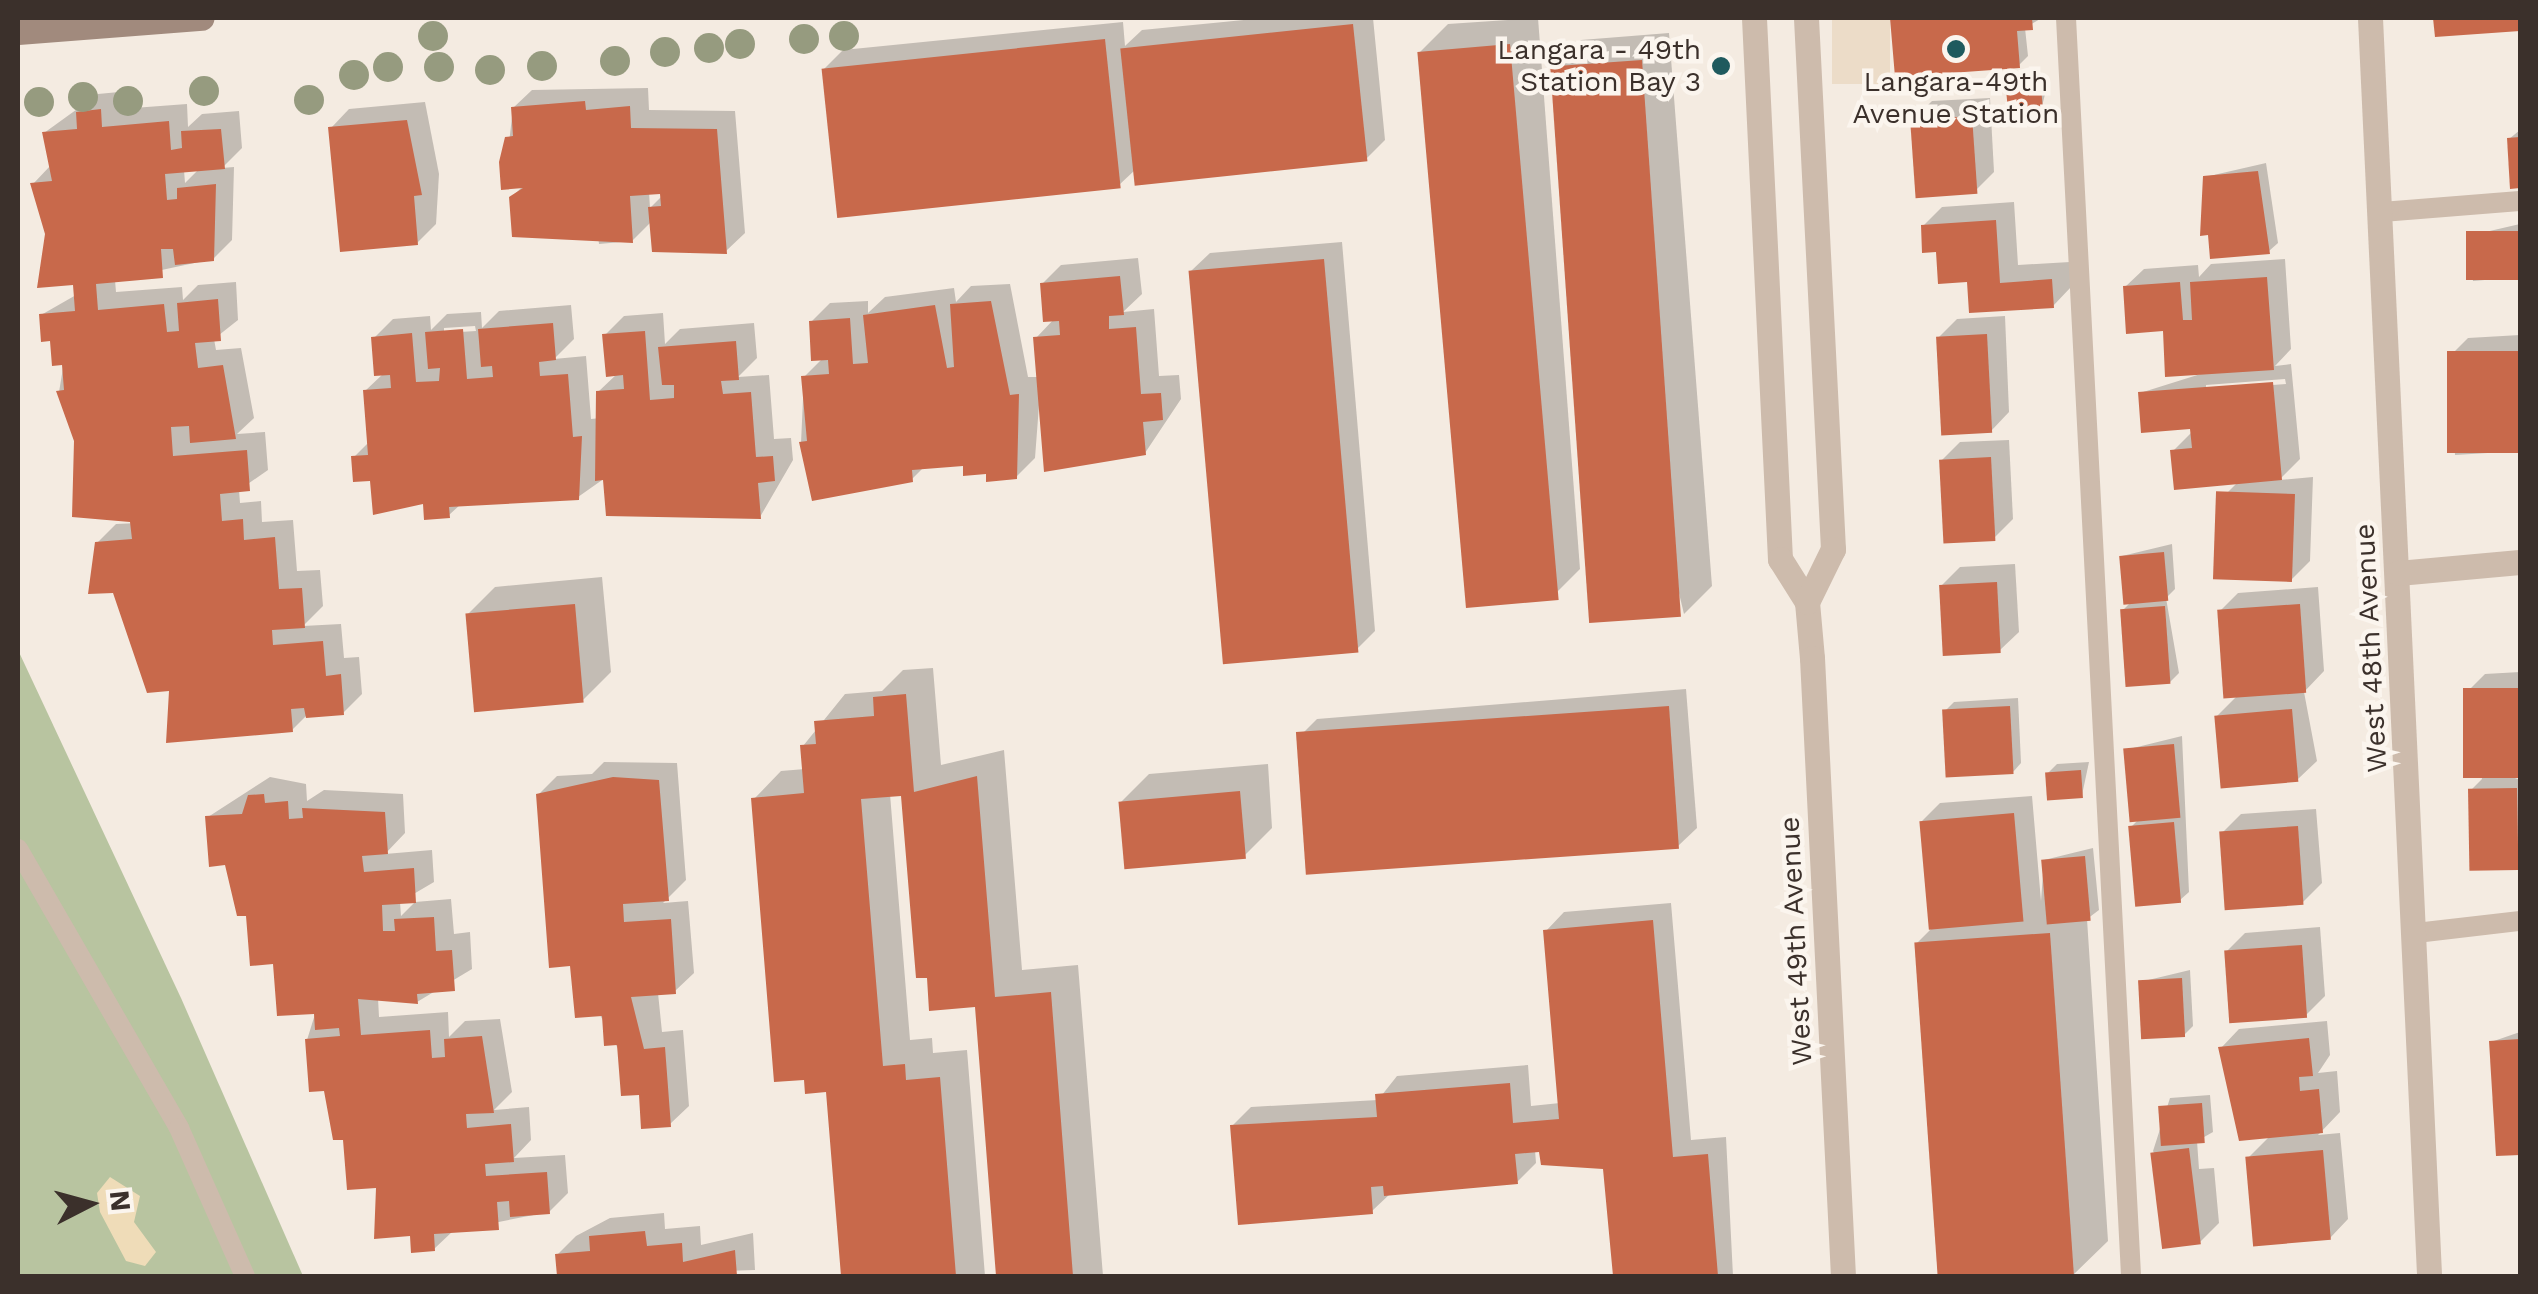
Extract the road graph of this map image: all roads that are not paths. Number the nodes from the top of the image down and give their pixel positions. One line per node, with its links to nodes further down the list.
1 (201, 18): 6 (main road)
2 (1754, 18): 11 (street, West 49th Avenue)
3 (1806, 18): 11 (street, West 49th Avenue)
4 (2066, 18): 17 (lane)
5 (2370, 18): 8 (street, West 48th Avenue)
6 (18, 32)
7 (2520, 201): 8 (lane)
8 (2382, 212): 10 (street, West 48th Avenue)
9 (2520, 562): 10 (street)
10 (2398, 573): 14 (street, West 48th Avenue)
11 (1807, 602): 16 (street, West 49th Avenue)
12 (18, 848): 15 (lane)
13 (2520, 921): 14 (lane)
14 (2416, 932): 18 (street, West 48th Avenue)
15 (245, 1276)
16 (1843, 1276)
17 (2131, 1276)
18 (2429, 1276)

